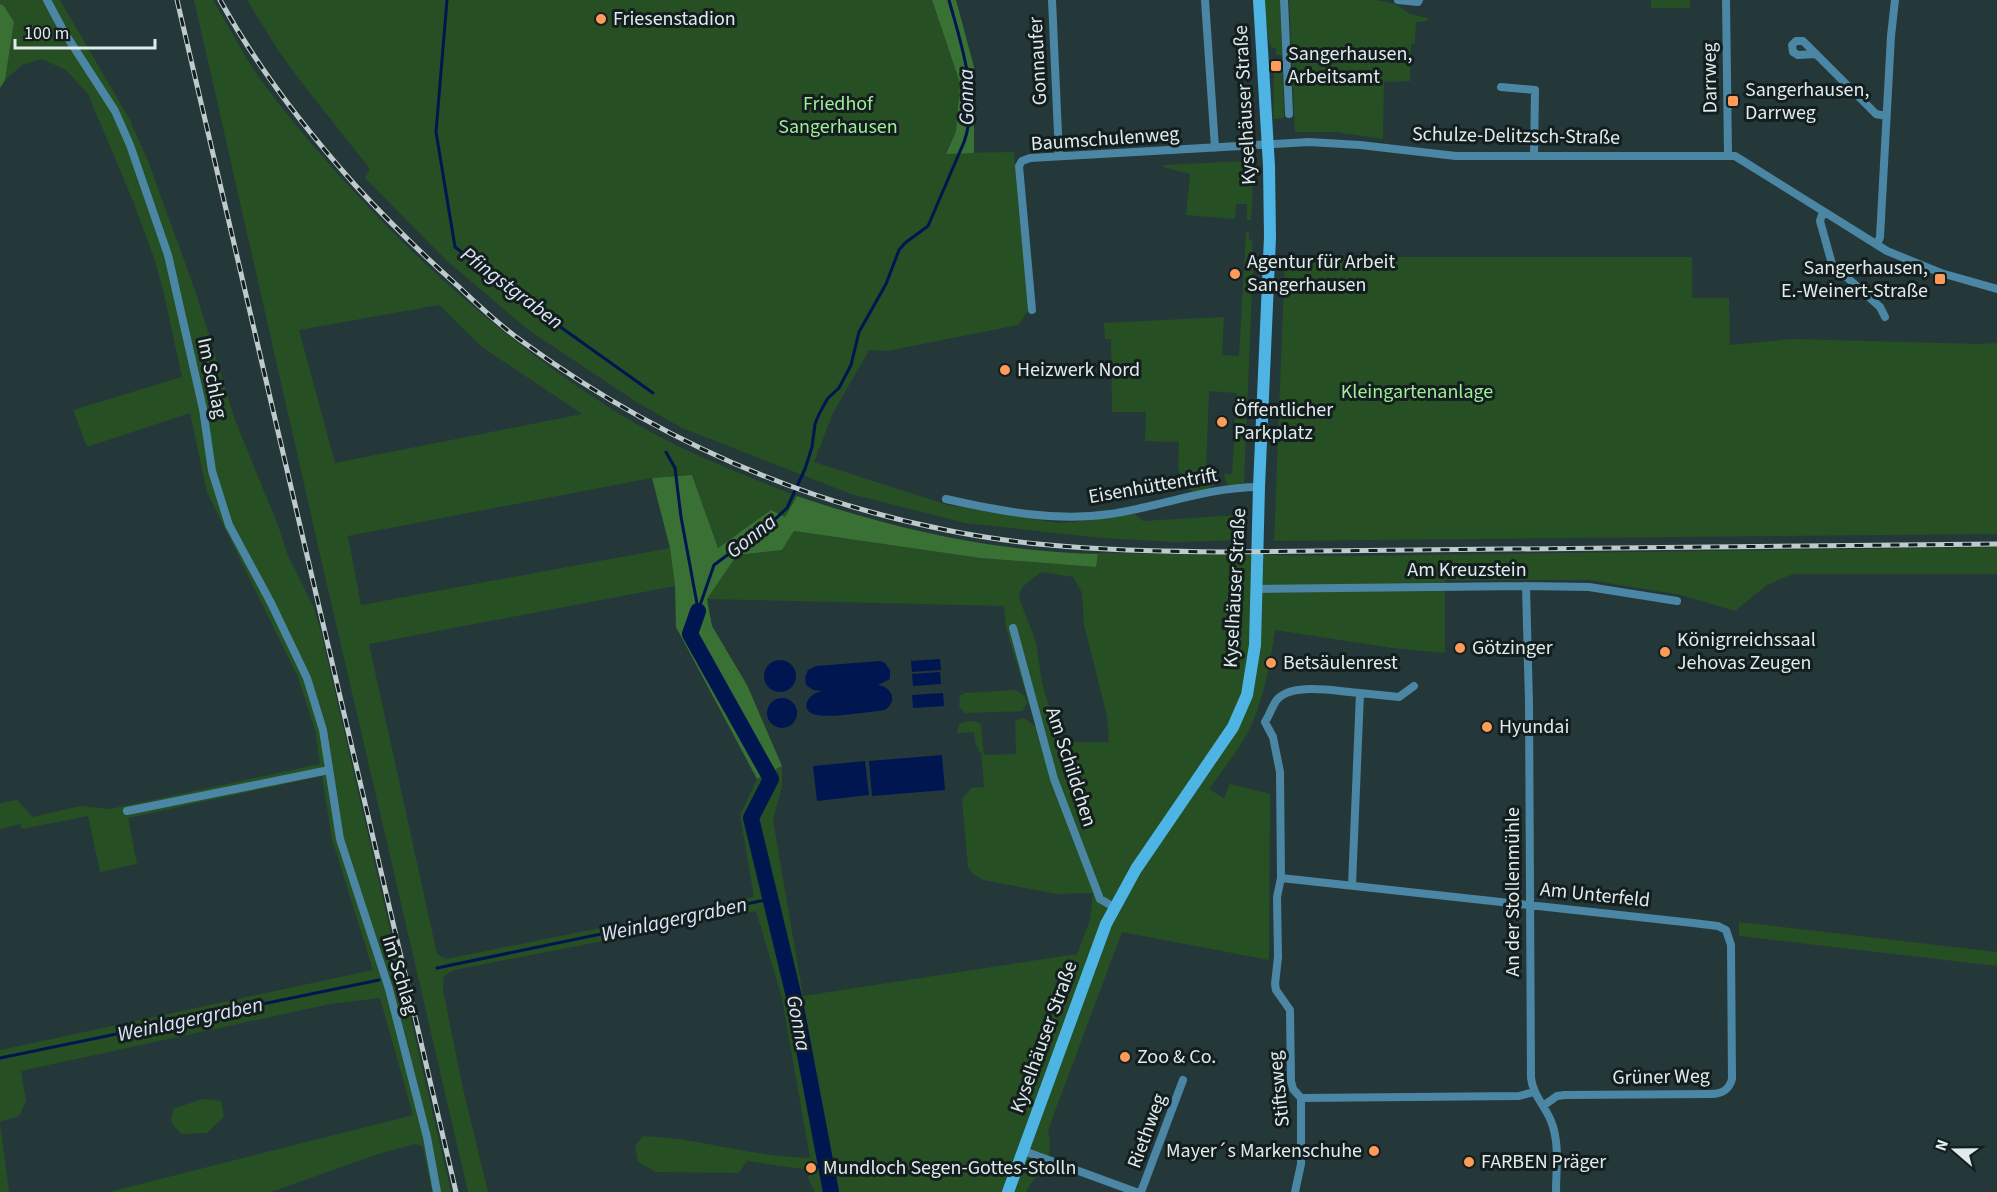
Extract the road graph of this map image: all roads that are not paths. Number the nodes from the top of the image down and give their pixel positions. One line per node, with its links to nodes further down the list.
1 (47, 0): 32 (street, Im Schlag)
2 (1052, 0): 17 (street, Gonnaufer)
3 (1205, 0): 15 (street, Kyselhäuser Straße)
4 (1259, 0): 14 (main road, Kyselhäuser Straße)
5 (1284, 0): 12 (street)
6 (1398, 0): 9 (street)
7 (1726, 0): 16 (street, Darrweg)
8 (1895, 0): 13 (street)
9 (1419, 1)
10 (1816, 54): 13 (street)
11 (1501, 87): 18 (street)
12 (1289, 114)
13 (1886, 116): 20 (street)
14 (1267, 145): 15 (street, Baumschulenweg); 18 (street, Schulze-Delitzsch-Straße); 24 (main road, Kyselhäuser Straße)
15 (1215, 148): 17 (street, Baumschulenweg)
16 (1728, 155): 18 (street, Schulze-Delitzsch-Straße); 19 (street)
17 (1059, 156): 22 (street, Baumschulenweg)
18 (1534, 156)
19 (1823, 212): 20 (street); 23 (street)
20 (1877, 245): 21 (street)
21 (1997, 289)
22 (1032, 310)
23 (1885, 317)
24 (1259, 487): 25 (street, Eisenhüttentrift); 27 (main road, Kyselhäuser Straße)
25 (946, 499)
26 (1526, 586): 27 (street, Am Kreuzstein); 28 (street, Am Kreuzstein); 36 (street, An der Stollenmühle)
27 (1256, 589): 37 (main road, Kyselhäuser Straße)
28 (1677, 601)
29 (1013, 628): 37 (street, Am Schildchen)
30 (1414, 686): 31 (street)
31 (1360, 693): 34 (street); 35 (street)
32 (329, 770): 33 (street); 44 (street, Im Schlag)
33 (127, 811)
34 (1281, 878): 35 (street, Am Unterfeld); 41 (street, Stiftsweg)
35 (1352, 885): 36 (street, Am Unterfeld)
36 (1529, 904): 38 (street, Am Unterfeld); 40 (street, An der Stollenmühle)
37 (1114, 907): 43 (main road, Kyselhäuser Straße)
38 (1726, 930): 42 (street, Grüner Weg)
39 (1183, 1080): 47 (street, Riethweg)
40 (1534, 1092): 41 (street); 42 (street, An der Stollenmühle)
41 (1301, 1098): 48 (street, Stiftsweg)
42 (1543, 1106): 49 (street, An der Stollenmühle)
43 (1024, 1151): 45 (main road, Kyselhäuser Straße); 46 (street, Riethweg)
44 (437, 1192)
45 (1008, 1192)
46 (1136, 1192)
47 (1141, 1192)
48 (1295, 1192)
49 (1556, 1192)

